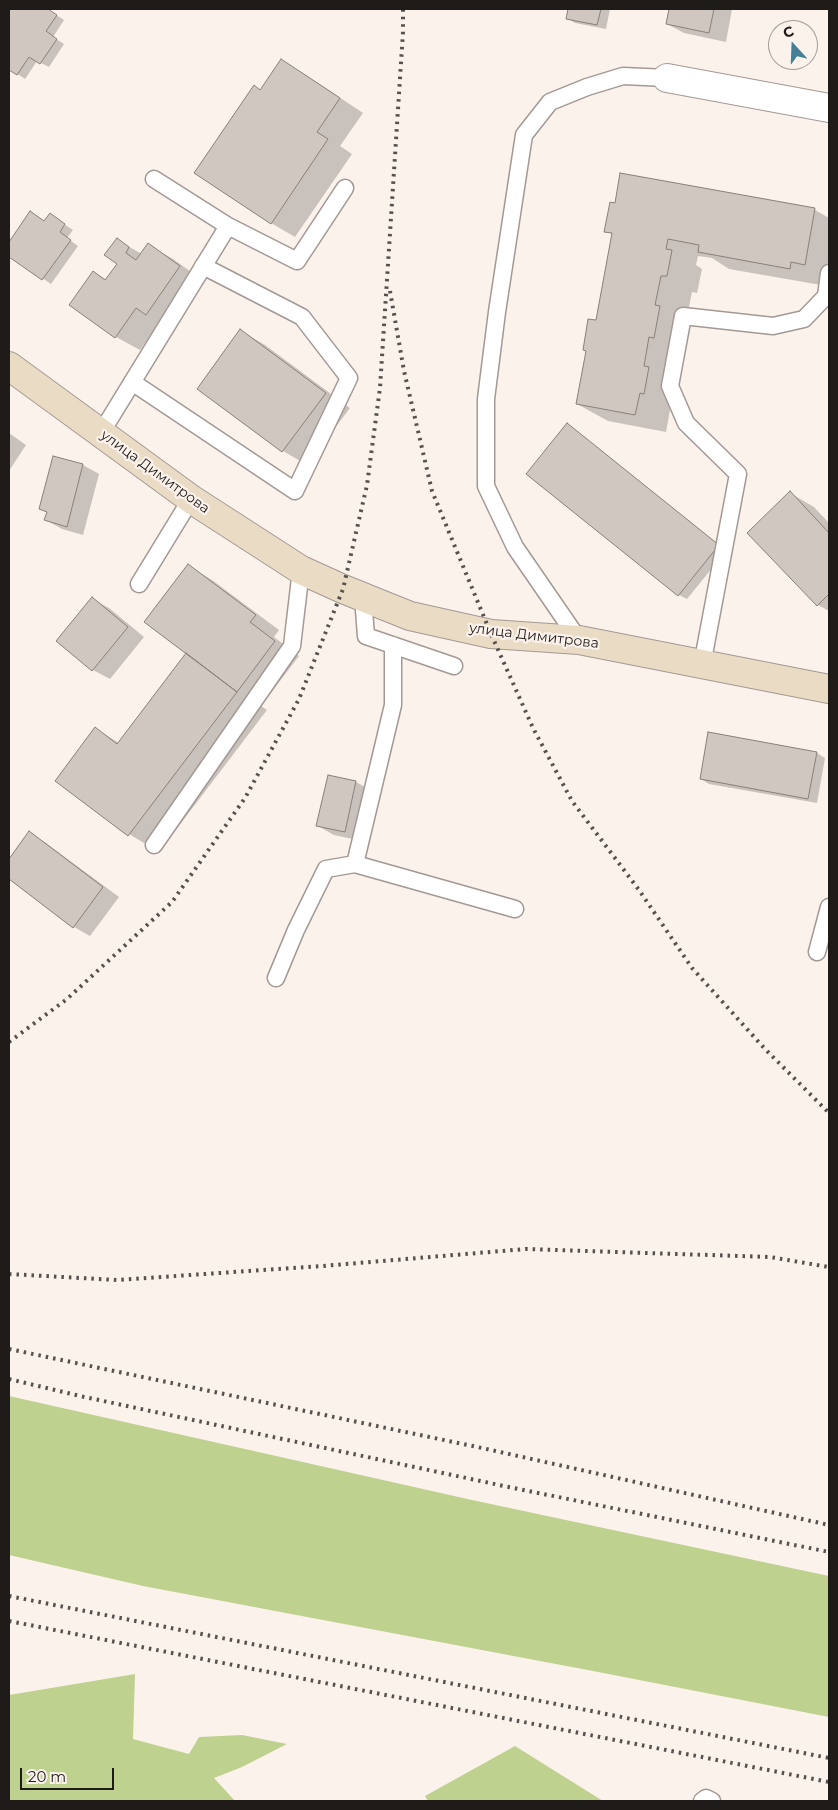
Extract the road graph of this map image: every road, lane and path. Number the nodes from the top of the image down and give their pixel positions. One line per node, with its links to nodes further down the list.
1 (667, 78): 2 (street); 15 (lane)
2 (829, 108)
3 (154, 179): 5 (lane)
4 (345, 188): 5 (lane)
5 (228, 226): 6 (lane)
6 (203, 266): 9 (lane); 9 (lane)
7 (829, 273): 17 (lane)
8 (9, 366): 10 (street, улица Димитрова)
9 (132, 382): 10 (lane)
10 (101, 433): 11 (street, улица Димитрова)
11 (191, 499): 12 (street, улица Димитрова); 13 (lane)
12 (301, 570): 14 (street, улица Димитрова); 20 (lane)
13 (139, 584)
14 (363, 597): 15 (street, улица Димитрова); 16 (lane)
15 (579, 640): 17 (street, улица Димитрова)
16 (393, 645): 18 (lane); 21 (lane)
17 (702, 665): 19 (street, улица Димитрова)
18 (454, 666)
19 (829, 689)
20 (154, 845)
21 (355, 864): 23 (lane); 25 (lane)
22 (829, 907): 24 (lane)
23 (515, 909)
24 (817, 952)
25 (276, 978)
26 (702, 1801): 27 (lane)
27 (712, 1801)

